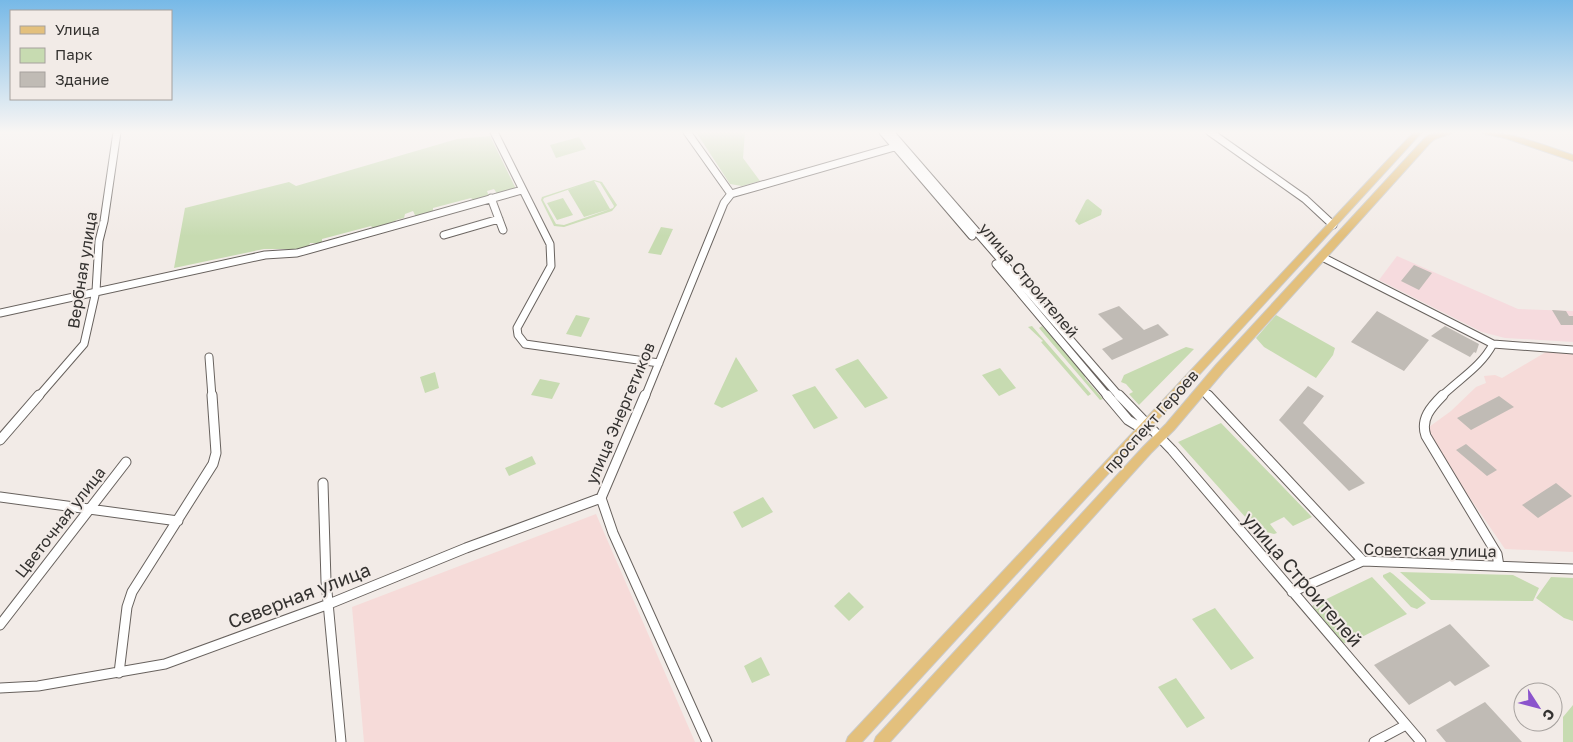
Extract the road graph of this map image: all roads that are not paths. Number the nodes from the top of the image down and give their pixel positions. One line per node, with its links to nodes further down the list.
1 (112, 167): 17 (street, Вербная улица)
2 (511, 167): 9 (street)
3 (711, 167): 10 (street)
4 (826, 167): 10 (street)
5 (915, 167): 24 (street, улица Строителей)
6 (1259, 167): 13 (street)
7 (1386, 167): 13 (main road, проспект Героев)
8 (1404, 167): 16 (main road, проспект Героев)
9 (522, 190): 11 (street); 22 (street)
10 (731, 194): 22 (street, улица Энергетиков)
11 (491, 198): 12 (street); 17 (street)
12 (499, 219): 14 (street); 15 (street)
13 (1333, 225): 24 (main road, проспект Героев)
14 (503, 230)
15 (444, 235)
16 (1322, 257): 19 (street); 23 (main road, проспект Героев)
17 (96, 291): 18 (street); 26 (street, Вербная улица)
18 (0, 313)
19 (1493, 344): 20 (street); 34 (street)
20 (1573, 350)
21 (208, 357): 32 (street)
22 (659, 363): 30 (street, улица Энергетиков)
23 (1202, 389): 25 (main road, проспект Героев); 33 (street)
24 (1145, 427): 25 (street, улица Строителей); 44 (main road, проспект Героев)
25 (1159, 438): 36 (street, улица Строителей); 45 (main road, проспект Героев)
26 (0, 440)
27 (126, 462): 31 (street, Цветочная улица)
28 (323, 484): 37 (street)
29 (0, 497): 31 (street)
30 (601, 498): 37 (street, Северная улица); 43 (street, улица Энергетиков)
31 (89, 509): 32 (street); 38 (street, Цветочная улица)
32 (178, 521): 39 (street)
33 (1363, 561): 34 (street, Советская улица); 36 (street, Советская улица)
34 (1499, 566): 35 (street, Советская улица)
35 (1573, 569)
36 (1292, 592): 41 (street, улица Строителей)
37 (328, 604): 39 (street, Северная улица); 42 (street)
38 (0, 625)
39 (120, 672): 40 (street, Северная улица)
40 (0, 688)
41 (1406, 725): 46 (street); 47 (street, улица Строителей)
42 (342, 742)
43 (708, 742)
44 (853, 742)
45 (881, 742)
46 (1374, 742)
47 (1421, 742)

